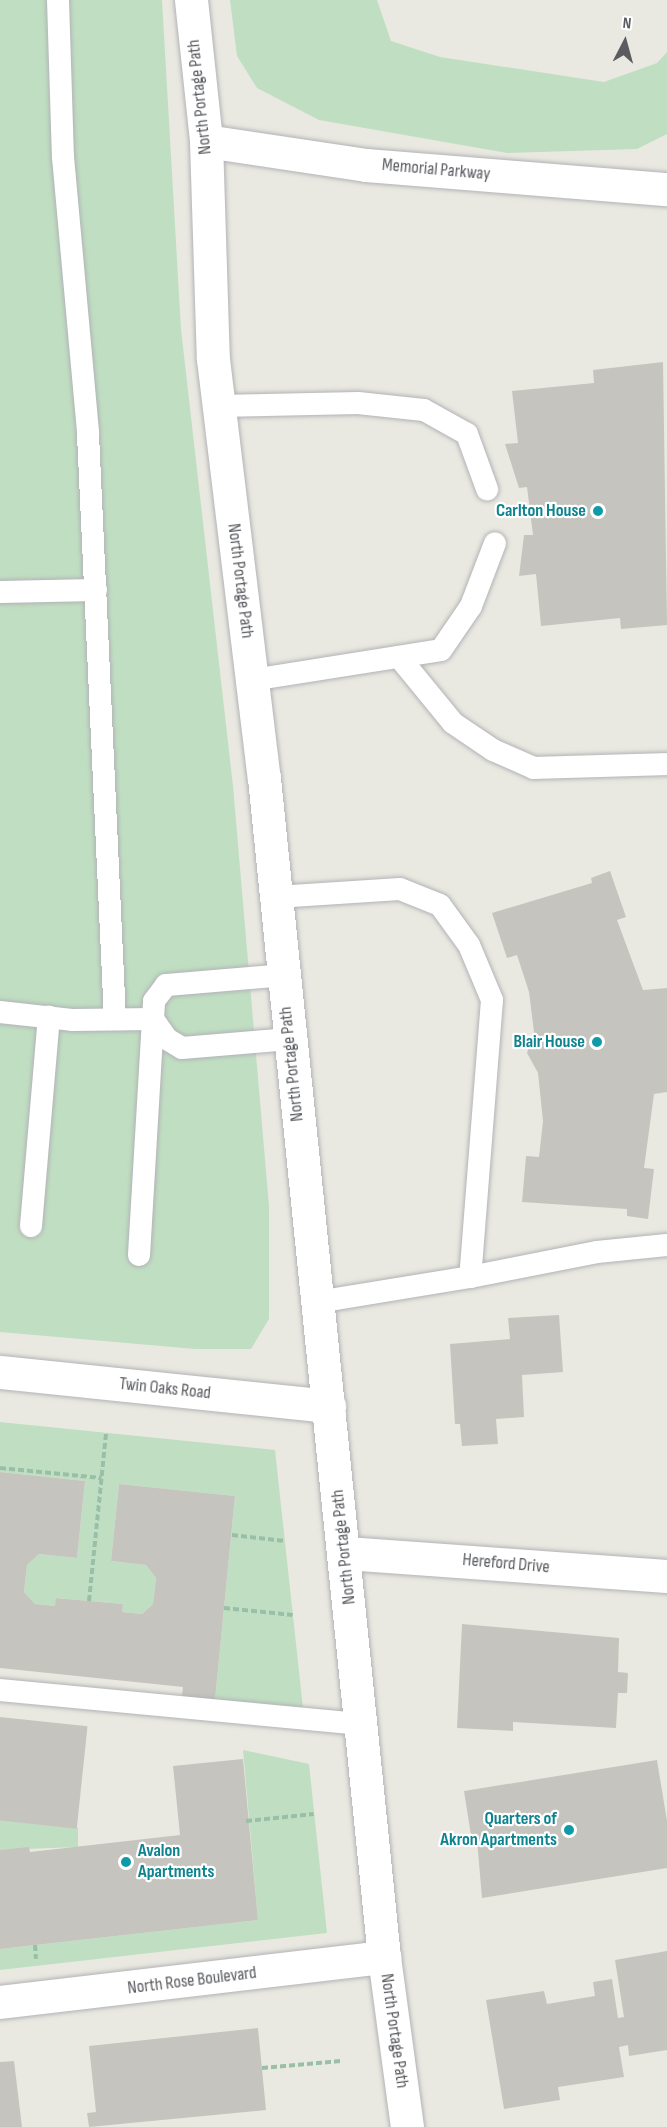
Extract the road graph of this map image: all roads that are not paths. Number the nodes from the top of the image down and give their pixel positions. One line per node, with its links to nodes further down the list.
1 (58, 0): 8 (lane)
2 (191, 0): 3 (main road, North Portage Path)
3 (206, 141): 4 (main road, Memorial Parkway); 5 (main road, North Portage Path)
4 (667, 189)
5 (219, 406): 6 (lane); 11 (main road, North Portage Path)
6 (487, 489)
7 (495, 543): 10 (lane)
8 (96, 590): 9 (lane); 17 (lane)
9 (0, 592)
10 (399, 657): 11 (lane); 12 (lane)
11 (252, 680): 13 (main road, North Portage Path)
12 (667, 764)
13 (276, 897): 14 (main road, North Portage Path); 23 (lane)
14 (284, 975): 18 (lane); 19 (main road, North Portage Path)
15 (0, 1012): 16 (lane)
16 (49, 1017): 17 (lane); 20 (lane)
17 (115, 1019): 18 (lane)
18 (153, 1019): 19 (lane); 22 (lane)
19 (290, 1039): 24 (main road, North Portage Path)
20 (31, 1226)
21 (667, 1245): 23 (lane)
22 (138, 1255)
23 (471, 1277): 24 (lane)
24 (318, 1302): 26 (main road, North Portage Path)
25 (0, 1372): 26 (main road, Twin Oaks Road)
26 (329, 1406): 27 (main road, North Portage Path)
27 (345, 1553): 28 (main road, Hereford Drive); 30 (main road, North Portage Path)
28 (667, 1576)
29 (0, 1690): 30 (lane)
30 (363, 1724): 31 (main road, North Portage Path)
31 (384, 1957): 32 (main road, North Rose Boulevard); 33 (main road, North Portage Path)
32 (0, 2002)
33 (407, 2127)

